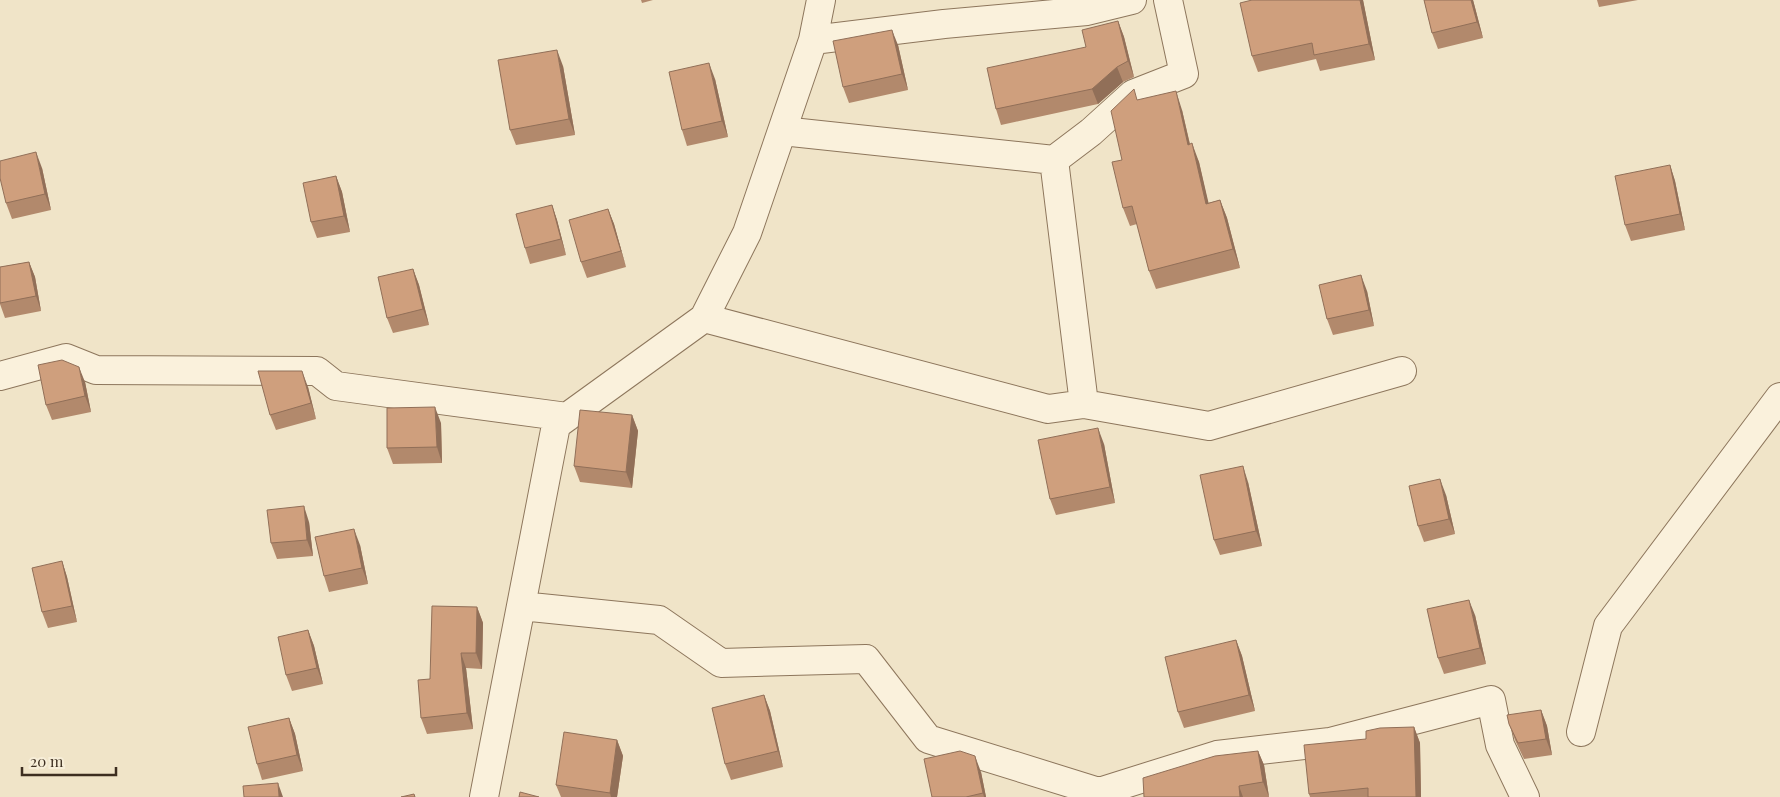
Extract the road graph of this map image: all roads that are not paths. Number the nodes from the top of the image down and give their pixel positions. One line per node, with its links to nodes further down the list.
1 (821, 0): 4 (street)
2 (1132, 0): 4 (street)
3 (1168, 0): 6 (street)
4 (814, 40): 5 (street)
5 (782, 131): 6 (street); 7 (street)
6 (1054, 160): 11 (street)
7 (704, 318): 11 (street); 12 (street)
8 (1402, 371): 11 (street)
9 (0, 376): 12 (street)
10 (1780, 397): 14 (street)
11 (1084, 404)
12 (567, 417): 13 (street)
13 (521, 606): 15 (street); 16 (street)
14 (1580, 732)
15 (484, 797)
16 (1525, 797)

